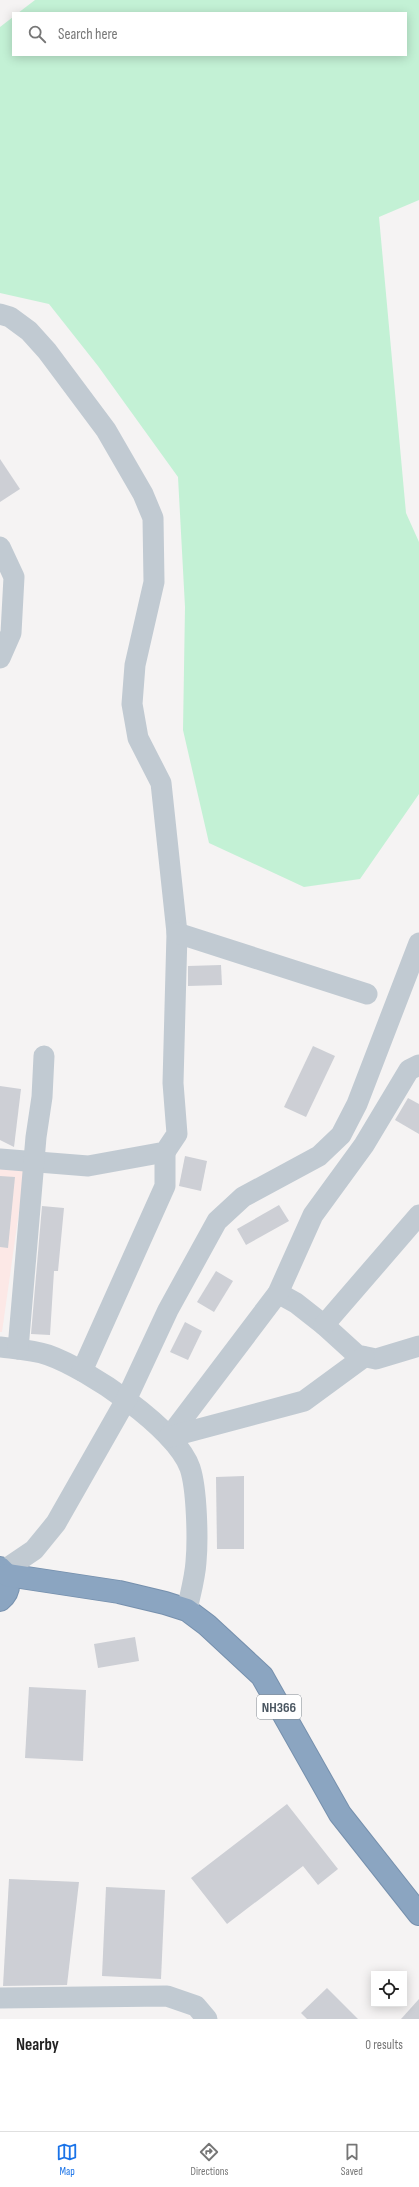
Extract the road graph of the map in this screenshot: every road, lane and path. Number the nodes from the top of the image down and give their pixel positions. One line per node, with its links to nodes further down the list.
1 (0, 314): 4 (street)
2 (0, 547): 3 (street)
3 (0, 658)
4 (177, 933): 6 (street); 9 (street)
5 (419, 943): 19 (street)
6 (367, 994)
7 (44, 1056): 11 (street)
8 (419, 1065): 13 (street)
9 (165, 1152): 11 (street); 18 (street)
10 (0, 1159): 11 (street)
11 (34, 1162): 16 (street)
12 (419, 1215): 14 (street)
13 (278, 1293): 14 (street); 20 (street)
14 (324, 1326): 17 (street)
15 (419, 1346): 17 (street)
16 (9, 1348): 18 (street)
17 (364, 1357): 20 (street)
18 (82, 1371): 19 (street)
19 (126, 1400): 20 (street); 21 (street)
20 (169, 1436): 22 (street)
21 (4, 1581): 22 (highway, NH366)
22 (187, 1610): 23 (highway, NH366)
23 (419, 1914)
24 (0, 1998): 25 (street)
25 (207, 2019)

